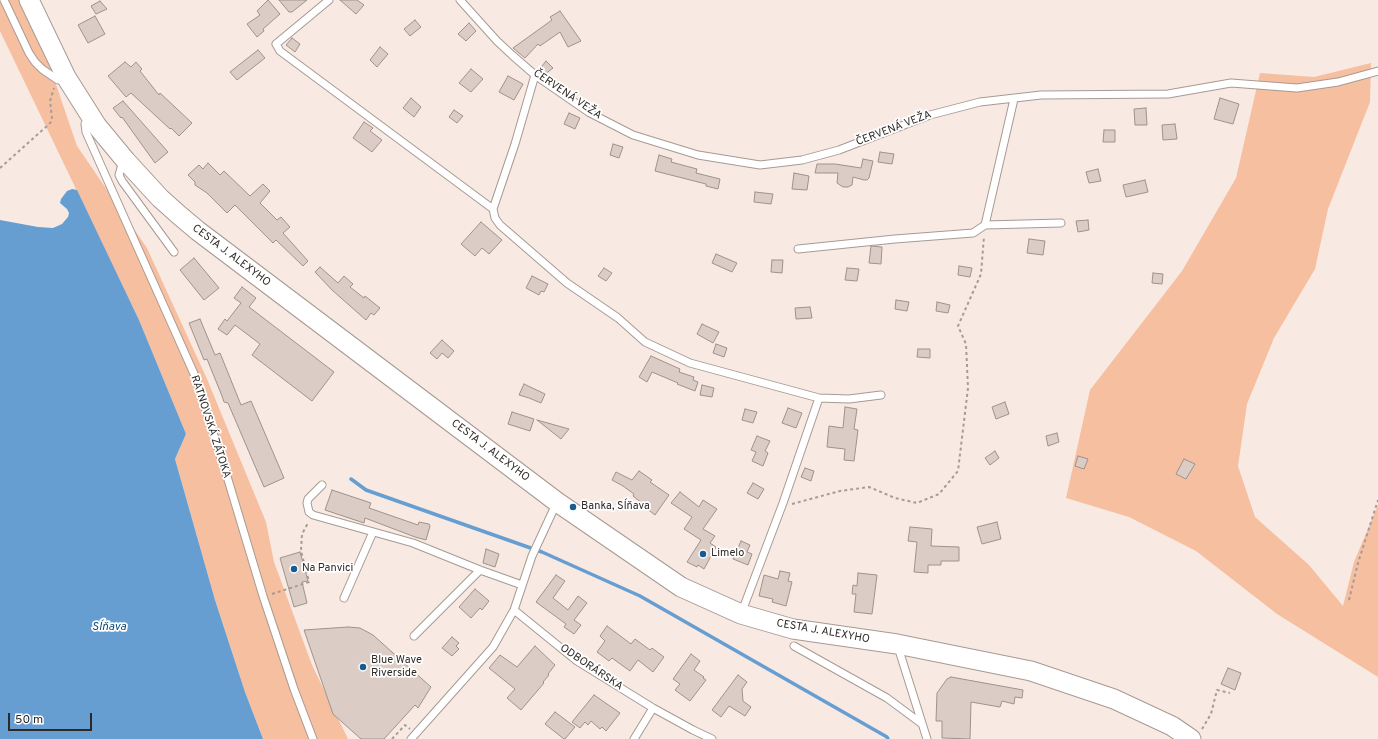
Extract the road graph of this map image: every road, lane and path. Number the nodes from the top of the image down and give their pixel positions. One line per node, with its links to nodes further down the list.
1 (4, 0): 7 (lane)
2 (29, 0): 7 (main road, CESTA J. ALEXYHO)
3 (329, 0): 12 (lane)
4 (460, 0): 6 (lane, ČERVENÁ VEŽA)
5 (1378, 71): 8 (lane, ČERVENÁ VEŽA)
6 (535, 75): 8 (lane, ČERVENÁ VEŽA); 12 (lane)
7 (62, 79): 10 (main road, CESTA J. ALEXYHO); 11 (path)
8 (1014, 99): 14 (lane)
9 (85, 124): 40 (lane, RATNOVSKÁ ZÁTOKA)
10 (126, 162): 16 (lane); 21 (main road, CESTA J. ALEXYHO)
11 (0, 168)
12 (493, 209): 18 (lane)
13 (1061, 223): 14 (lane)
14 (985, 225): 15 (lane); 22 (path)
15 (798, 248)
16 (174, 252)
17 (880, 395): 18 (lane)
18 (819, 398): 22 (lane)
19 (322, 485): 23 (lane)
20 (1378, 500): 29 (path)
21 (557, 502): 26 (lane); 31 (main road, CESTA J. ALEXYHO)
22 (783, 503): 31 (lane)
23 (312, 514): 24 (lane); 27 (path)
24 (373, 532): 25 (lane); 28 (lane)
25 (480, 570): 26 (lane); 32 (lane)
26 (522, 585): 30 (lane)
27 (283, 590)
28 (344, 598)
29 (1349, 600)
30 (514, 610): 36 (lane, ODBORÁRSKA); 39 (lane)
31 (741, 614): 33 (main road, CESTA J. ALEXYHO)
32 (414, 636)
33 (897, 644): 37 (lane); 38 (main road, CESTA J. ALEXYHO)
34 (794, 646): 37 (lane)
35 (1230, 693): 38 (path)
36 (653, 708): 42 (lane); 43 (lane, ODBORÁRSKA)
37 (922, 724): 44 (lane)
38 (1196, 736)
39 (413, 737): 41 (path)
40 (313, 739)
41 (392, 739)
42 (634, 739)
43 (712, 739)
44 (927, 739)

